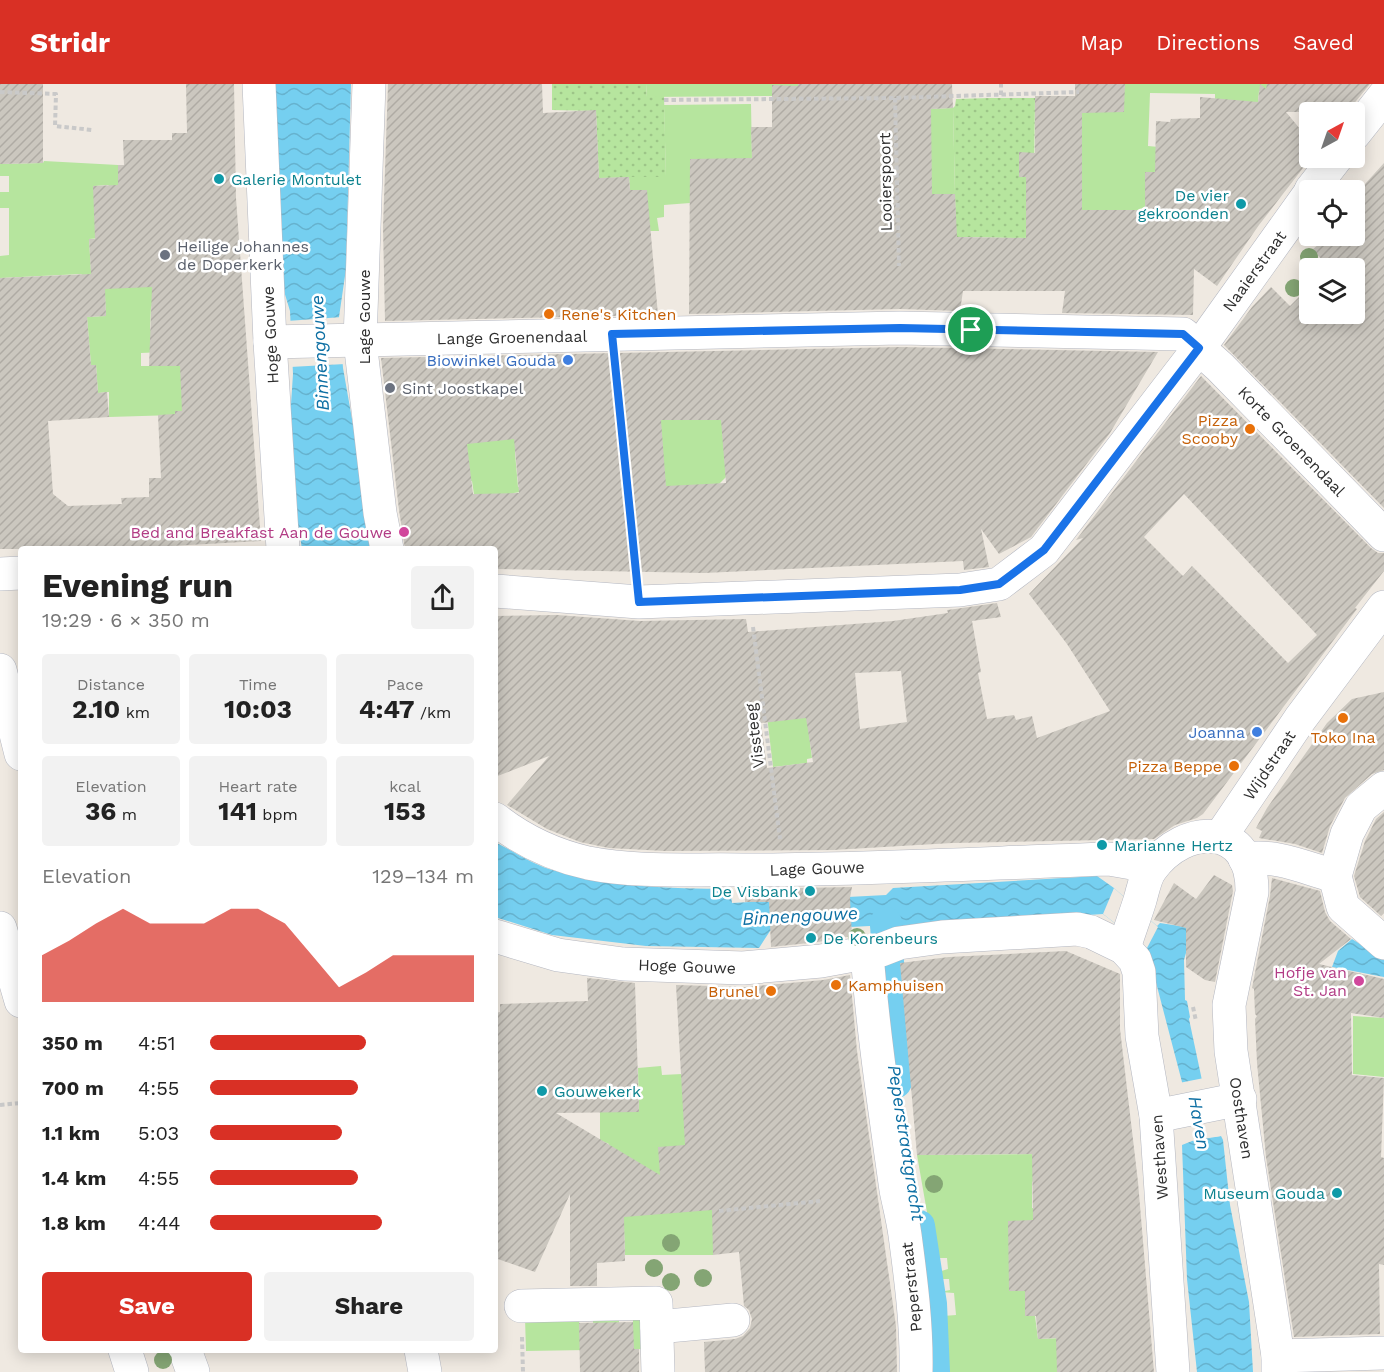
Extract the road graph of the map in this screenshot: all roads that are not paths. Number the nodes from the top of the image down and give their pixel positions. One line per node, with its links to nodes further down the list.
1 (259, 84): 9 (street, Hoge Gouwe)
2 (369, 84): 8 (street, Lage Gouwe)
3 (1384, 96): 4 (street)
4 (1365, 120)
5 (1328, 168): 6 (street, Naaierstraat)
6 (1319, 180)
7 (1299, 207): 10 (street, Naaierstraat)
8 (352, 341): 9 (street, Lange Groenendaal); 10 (street, Lange Groenendaal); 13 (street, Lage Gouwe)
9 (279, 343): 12 (street, Hoge Gouwe)
10 (1199, 348): 11 (street, Korte Groenendaal); 16 (street, Naaierstraat)
11 (1384, 536)
12 (283, 546)
13 (386, 546)
14 (18, 573): 15 (street)
15 (0, 574)
16 (498, 591)
17 (1379, 622): 22 (street, Wijdstraat)
18 (0, 670): 19 (street)
19 (18, 742)
20 (1384, 788): 25 (street)
21 (498, 821): 24 (street, Lage Gouwe)
22 (1221, 836): 23 (street); 24 (street)
23 (1245, 860): 25 (street); 32 (street, Oosthaven)
24 (1150, 870): 27 (street)
25 (1335, 876): 29 (street)
26 (0, 928): 31 (street)
27 (1130, 930): 30 (street, Hoge Gouwe); 33 (street, Westhaven)
28 (498, 937): 30 (street, Hoge Gouwe)
29 (1384, 943)
30 (883, 949): 46 (street, Peperstraat)
31 (18, 991)
32 (1227, 1102): 33 (street); 41 (street, Oosthaven)
33 (1168, 1114): 47 (street, Westhaven)
34 (521, 1306): 36 (street)
35 (734, 1320): 36 (street)
36 (657, 1327): 45 (street)
37 (126, 1353): 42 (street)
38 (186, 1353): 43 (street)
39 (422, 1353): 44 (street)
40 (1384, 1353): 41 (street)
41 (1278, 1364)
42 (132, 1372)
43 (193, 1372)
44 (425, 1372)
45 (658, 1372)
46 (916, 1372)
47 (1173, 1372)

